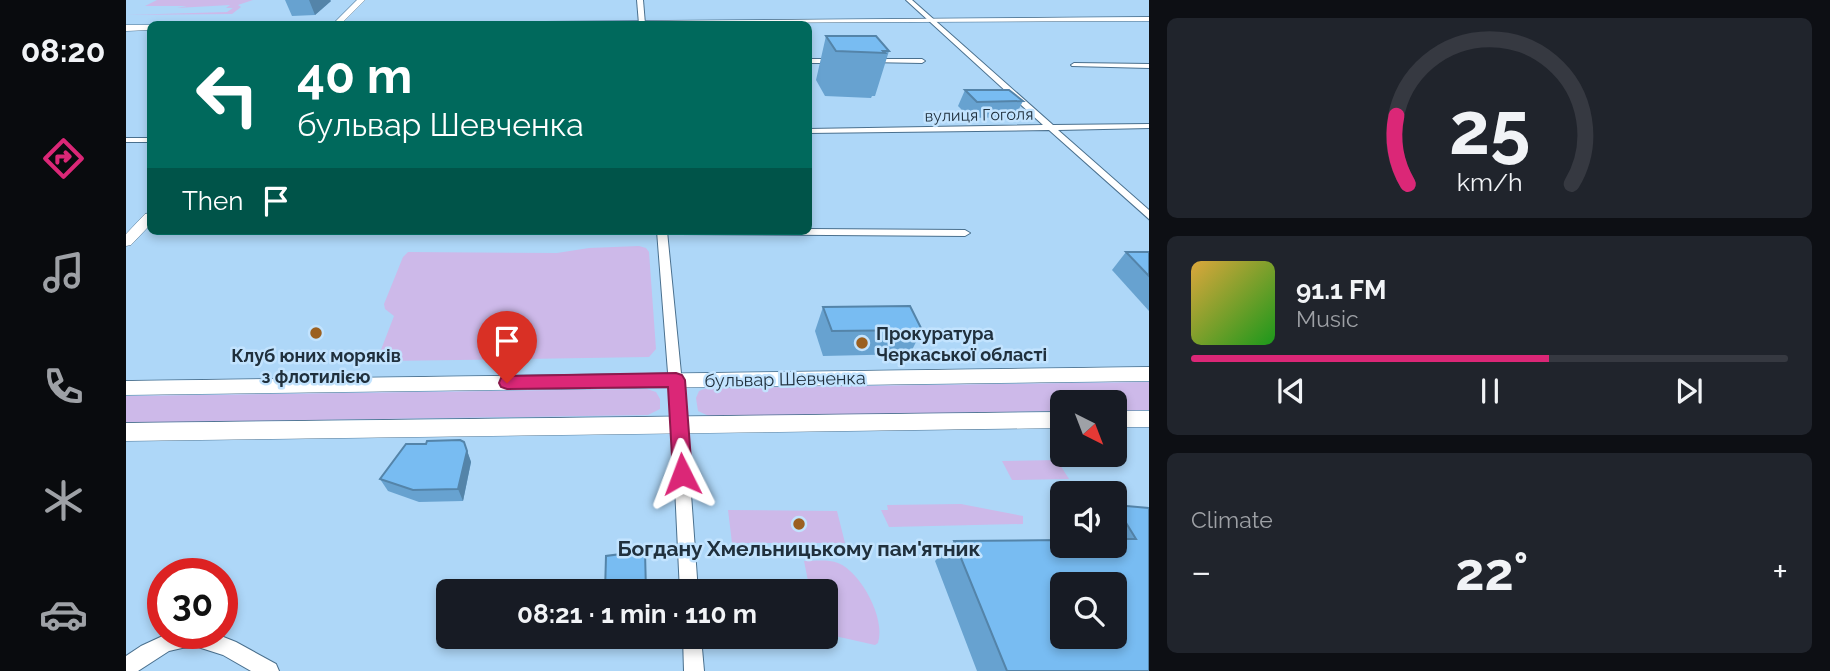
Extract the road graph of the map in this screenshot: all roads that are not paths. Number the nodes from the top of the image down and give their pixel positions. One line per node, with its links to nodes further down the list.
1 (361, 0): 6 (main road)
2 (640, 0): 7 (street)
3 (909, 0): 5 (street)
4 (1149, 19): 5 (main road)
5 (930, 20): 8 (main road); 18 (street)
6 (340, 21)
7 (642, 21)
8 (812, 22)
9 (126, 28): 10 (main road)
10 (147, 28)
11 (812, 61): 12 (street)
12 (836, 61)
13 (864, 61): 14 (street)
14 (922, 61)
15 (1074, 65): 16 (street)
16 (1149, 66)
17 (1149, 126): 18 (street, вулиця Гоголя)
18 (1049, 127): 19 (street, вулиця Гоголя); 22 (street)
19 (812, 131)
20 (126, 140): 21 (street)
21 (147, 140)
22 (1149, 217)
23 (147, 220): 27 (main road)
24 (812, 232): 25 (street)
25 (965, 233)
26 (662, 235): 29 (street)
27 (126, 242)
28 (1149, 374): 29 (main road, бульвар Шевченка)
29 (676, 380): 30 (main road, бульвар Шевченка); 34 (street)
30 (126, 388)
31 (1127, 419): 32 (main road)
32 (1149, 419)
33 (1050, 420): 34 (main road)
34 (680, 424): 35 (main road); 36 (street)
35 (126, 432)
36 (688, 579)
37 (693, 649): 40 (street)
38 (126, 668): 39 (street)
39 (269, 671)
40 (694, 671)

